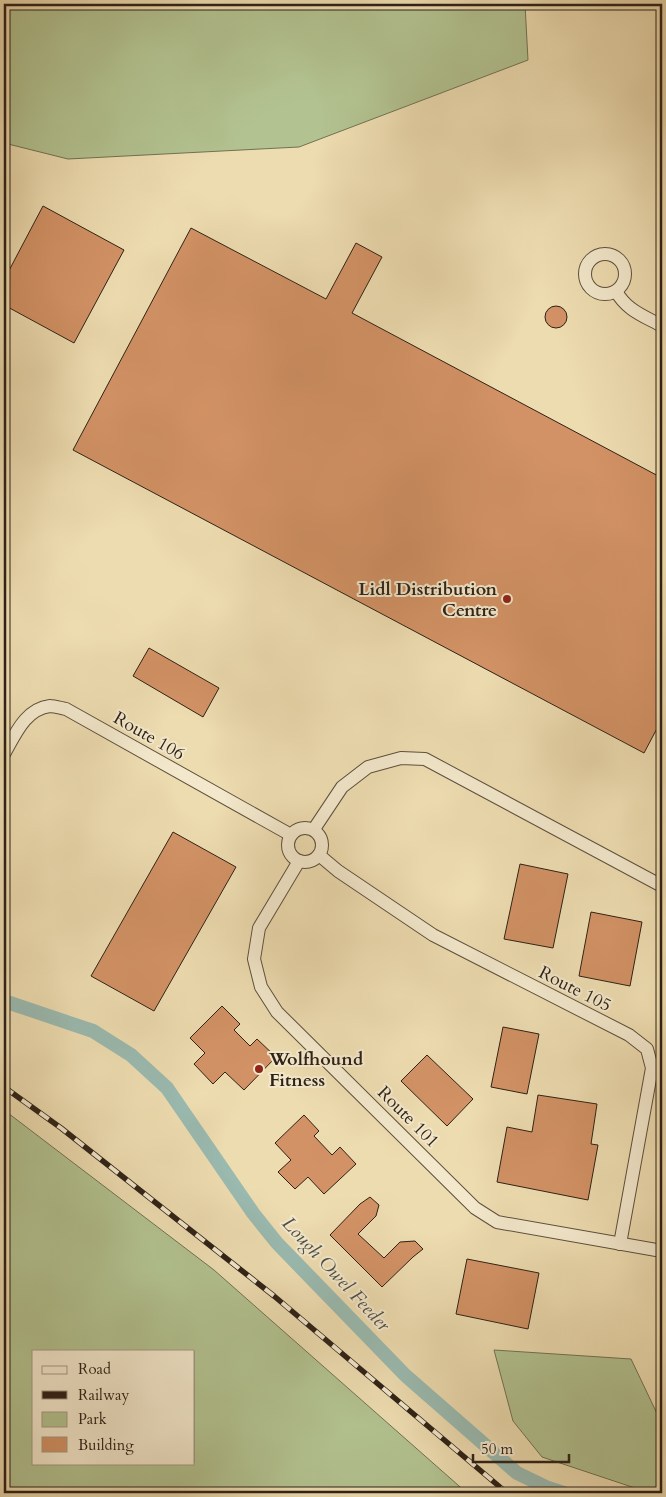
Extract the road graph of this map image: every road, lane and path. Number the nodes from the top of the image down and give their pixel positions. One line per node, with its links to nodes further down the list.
1 (616, 291): 2 (street)
2 (662, 326)
3 (4, 754): 5 (street, Route 106)
4 (314, 829): 5 (street); 6 (street); 8 (street)
5 (290, 835): 7 (street)
6 (319, 855): 7 (street); 9 (street, Route 105)
7 (299, 861): 9 (street, Route 101)
8 (662, 886)
9 (620, 1244): 10 (street, Route 101)
10 (662, 1252)

